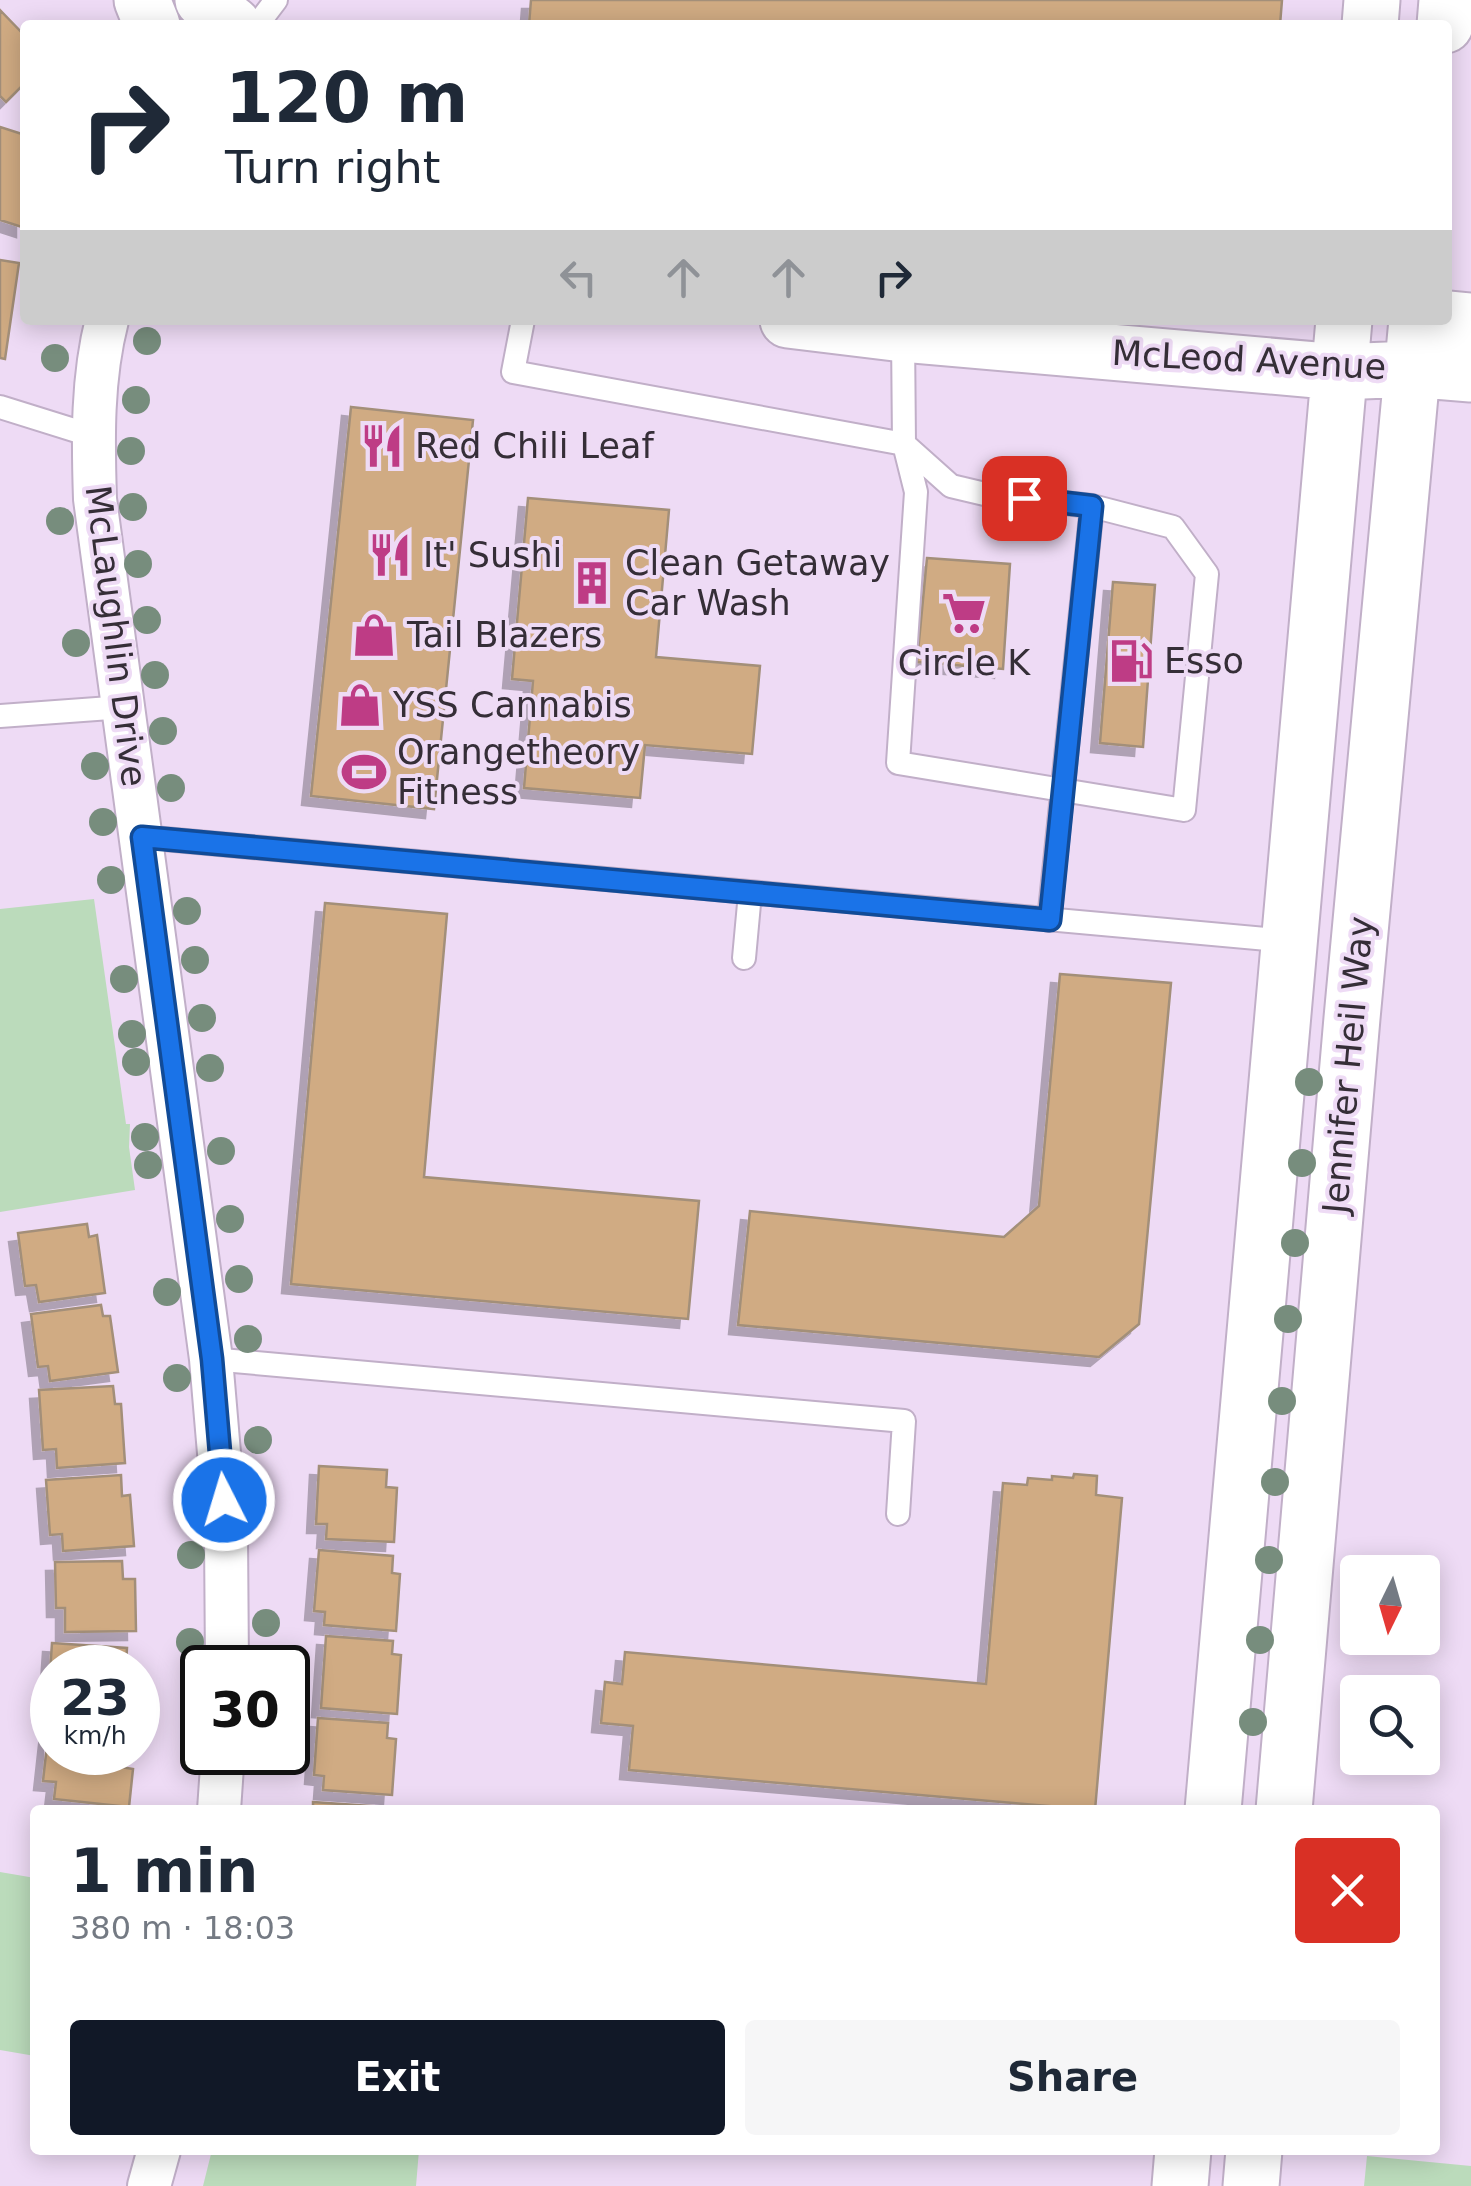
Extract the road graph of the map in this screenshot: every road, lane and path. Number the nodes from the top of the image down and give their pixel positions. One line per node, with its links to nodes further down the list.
1 (203, 0): 3 (main road)
2 (276, 0): 4 (lane)
3 (227, 20)
4 (261, 20)
5 (105, 325): 13 (street, McLaughlin Drive)
6 (522, 325): 14 (lane)
7 (829, 325): 8 (main road, McLeod Avenue)
8 (902, 334): 10 (main road, McLeod Avenue); 14 (lane)
9 (1414, 344): 10 (main road, McLeod Avenue); 11 (main road, McLeod Avenue); 30 (main road, Jennifer Heil Way)
10 (1341, 346): 22 (main road, Jennifer Heil Way)
11 (1471, 374)
12 (0, 406): 13 (lane)
13 (93, 436): 16 (street, McLaughlin Drive)
14 (904, 444): 15 (lane); 18 (lane)
15 (1092, 506): 18 (lane); 18 (lane)
16 (124, 706): 17 (lane); 19 (street, McLaughlin Drive)
17 (0, 716)
18 (1063, 789): 21 (lane)
19 (142, 837): 20 (lane); 24 (street, McLaughlin Drive)
20 (750, 893): 21 (lane); 23 (lane)
21 (1050, 920): 22 (lane)
22 (1289, 941): 29 (main road, Jennifer Heil Way)
23 (744, 958)
24 (212, 1359): 25 (lane); 26 (street, McLaughlin Drive)
25 (898, 1514)
26 (226, 1645)
27 (221, 1775): 28 (street)
28 (218, 1805)
29 (1213, 1805)
30 (1284, 1805)
31 (157, 2155): 34 (street)
32 (1183, 2155): 35 (main road)
33 (1254, 2155): 36 (main road)
34 (149, 2186)
35 (1180, 2186)
36 (1252, 2186)

